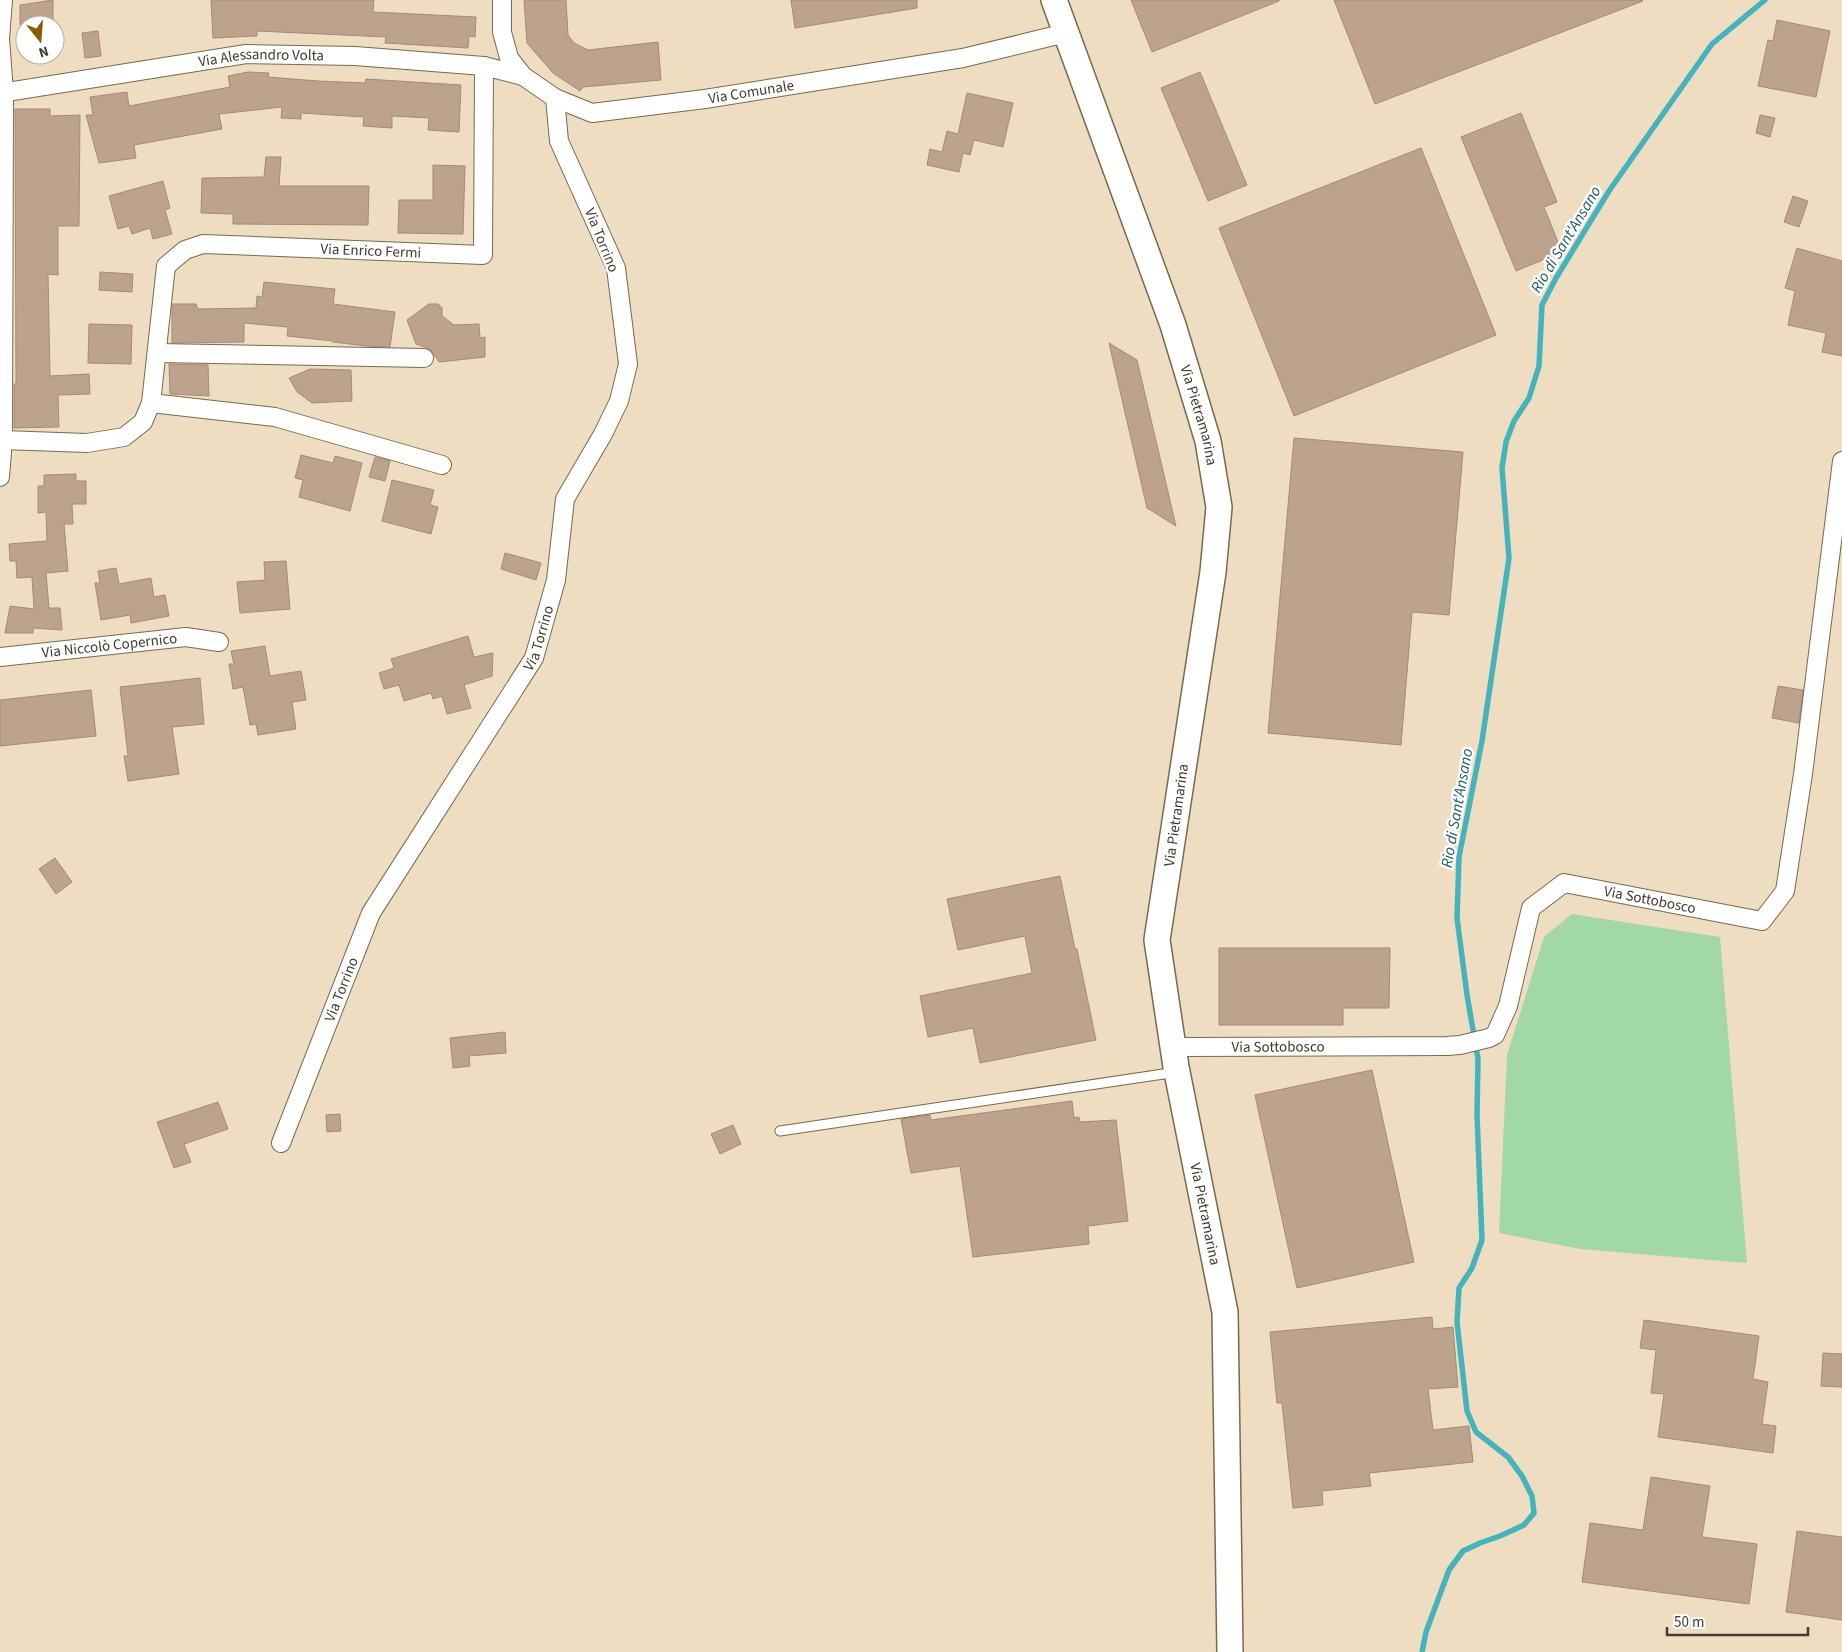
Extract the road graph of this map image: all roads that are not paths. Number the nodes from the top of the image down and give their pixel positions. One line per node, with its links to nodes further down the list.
1 (4, 0): 7 (street)
2 (502, 0): 6 (street, Via Comunale)
3 (1054, 0): 4 (main road, Via Pietramarina)
4 (1066, 33): 8 (street, Via Comunale); 18 (main road, Via Pietramarina)
5 (484, 66): 6 (street, Via Alessandro Volta); 7 (street, Via Alessandro Volta); 9 (street, Via Enrico Fermi)
6 (523, 76): 8 (street, Via Comunale)
7 (2, 92): 12 (street)
8 (555, 98): 21 (street, Via Torrino)
9 (156, 353): 10 (street); 11 (street, Via Enrico Fermi)
10 (424, 358)
11 (152, 403): 12 (street, Via Enrico Fermi); 14 (street)
12 (3, 440): 15 (street)
13 (1842, 461): 18 (street, Via Sottobosco)
14 (442, 465)
15 (0, 477)
16 (219, 642): 17 (street, Via Niccolò Copernico)
17 (0, 657)
18 (1173, 1048): 19 (main road, Via Pietramarina)
19 (1177, 1072): 20 (lane); 22 (main road, Via Pietramarina)
20 (780, 1131)
21 (281, 1143)
22 (1230, 1652)

